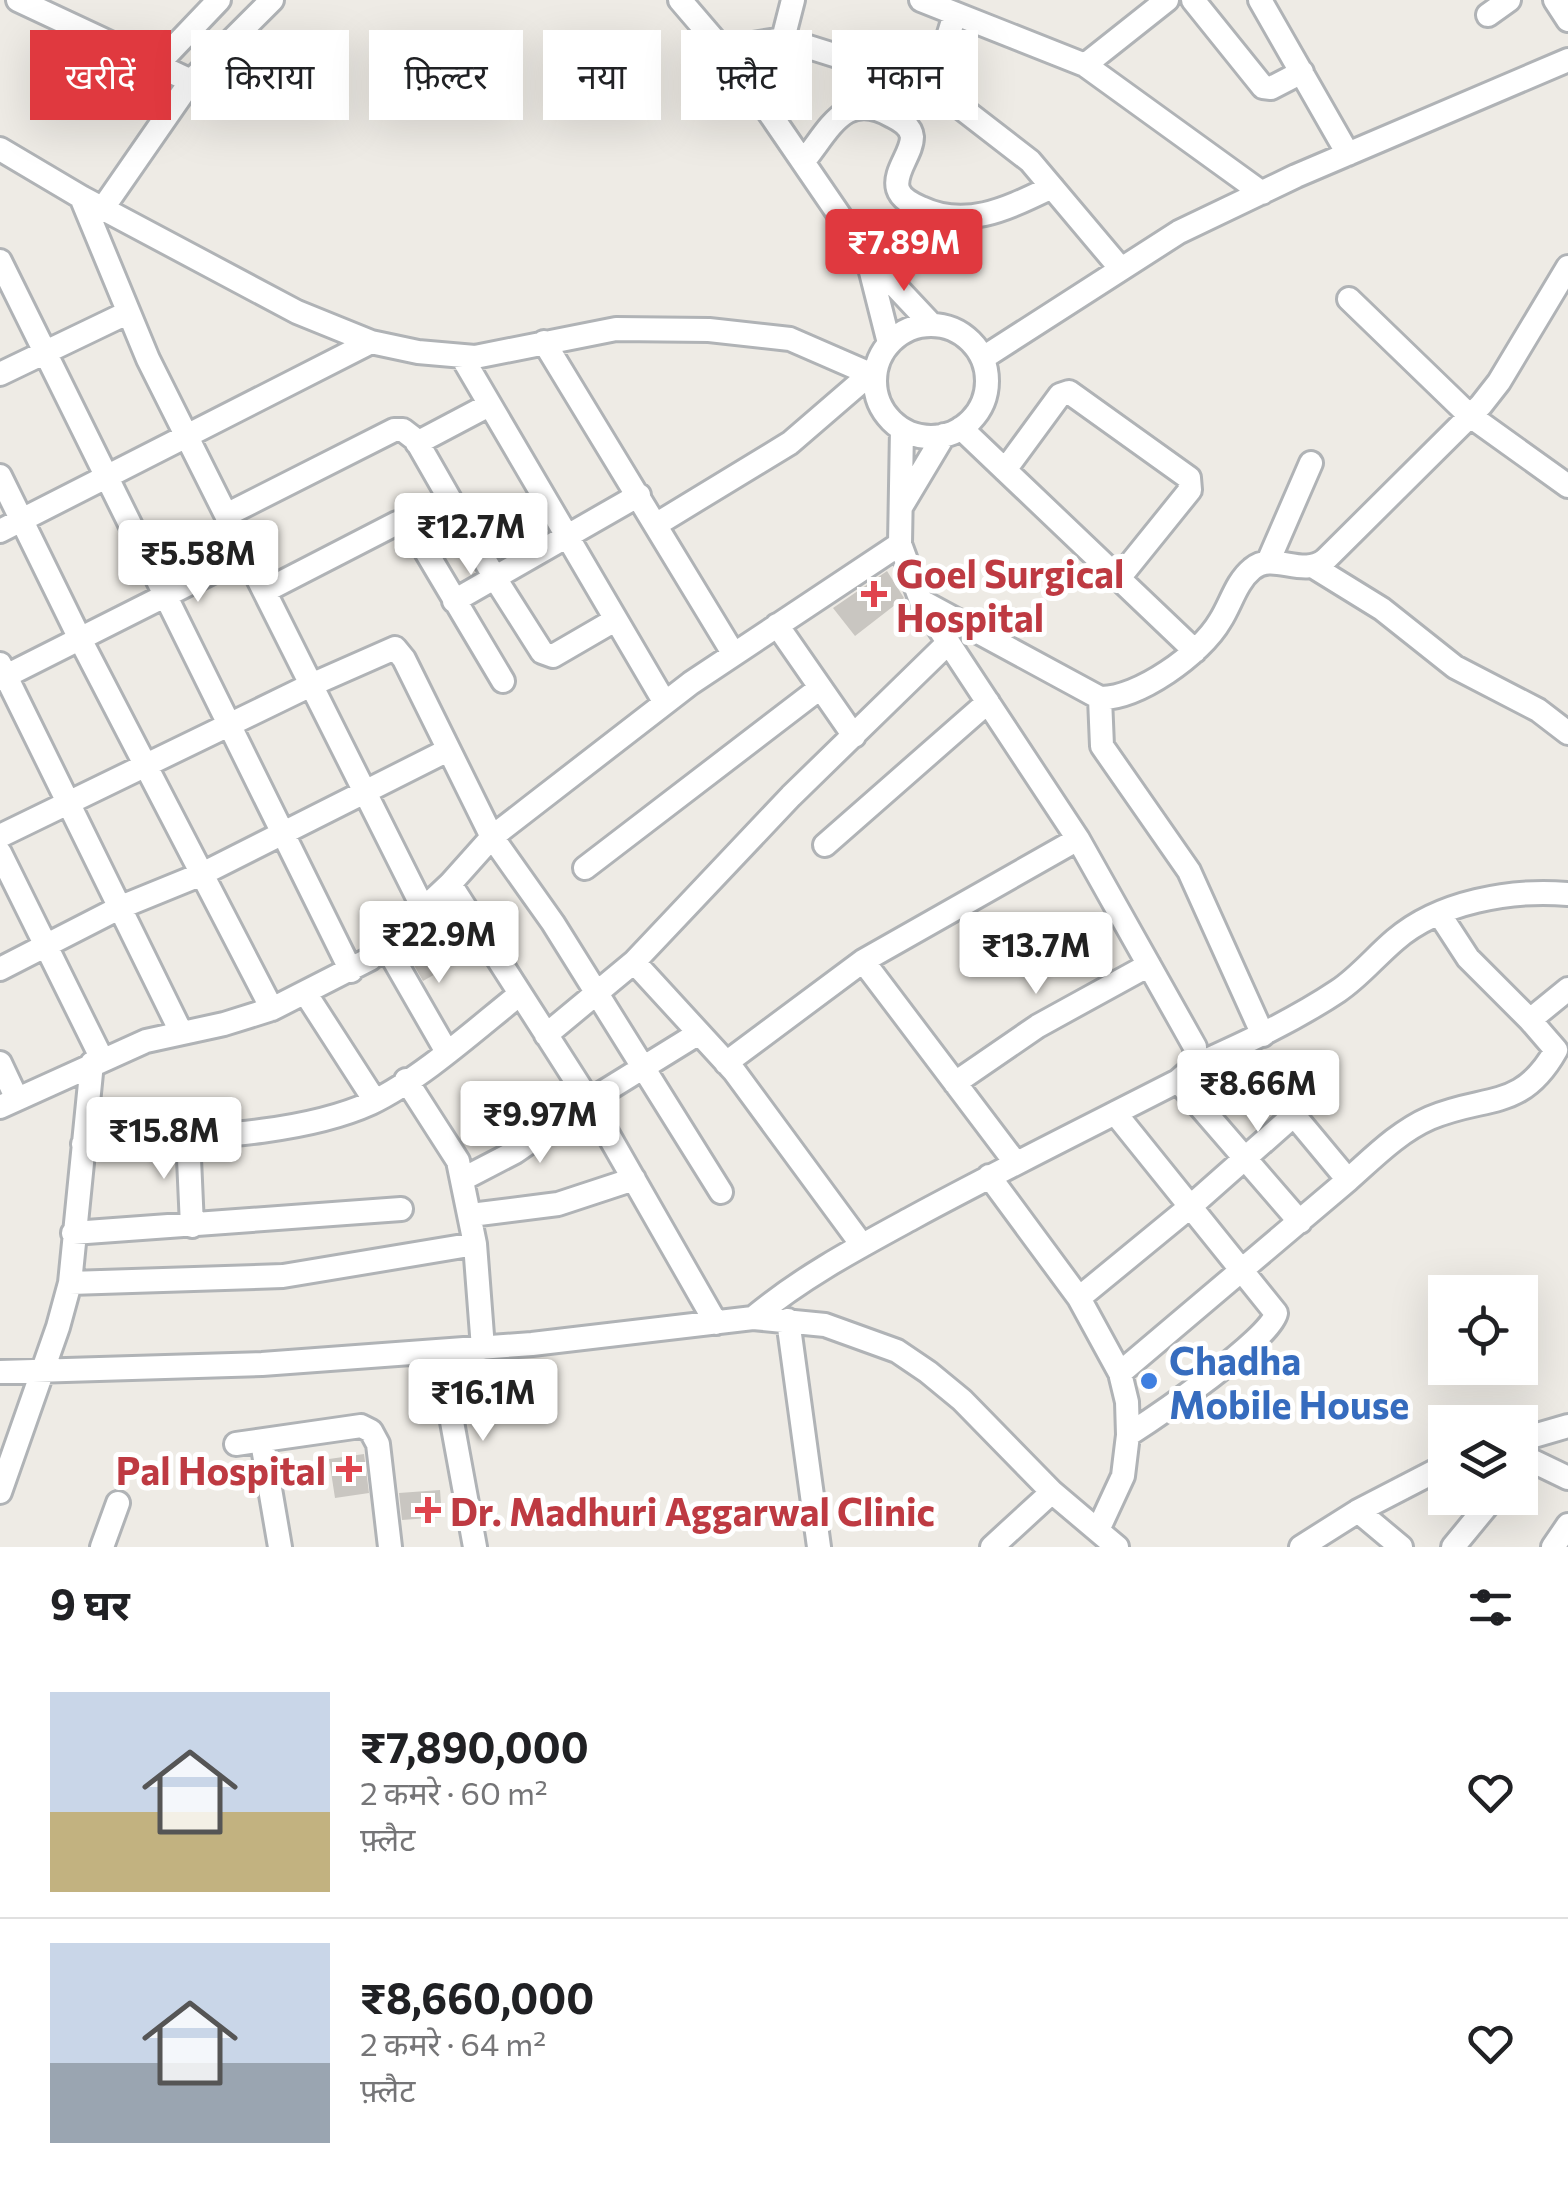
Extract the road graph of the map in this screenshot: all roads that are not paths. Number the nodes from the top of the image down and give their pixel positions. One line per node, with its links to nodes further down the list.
1 (18, 0): 15 (street)
2 (219, 0): 19 (street)
3 (272, 0): 24 (street)
4 (680, 0): 16 (street)
5 (793, 0): 17 (street)
6 (921, 0): 12 (street)
7 (1167, 0): 21 (street)
8 (1193, 0): 23 (street)
9 (1260, 0): 23 (street)
10 (1509, 0): 13 (street)
11 (1555, 0): 14 (street)
12 (955, 14): 18 (street); 21 (street)
13 (1488, 14)
14 (1568, 20)
15 (82, 30)
16 (706, 30)
17 (785, 30)
18 (950, 30)
19 (171, 50)
20 (1568, 60): 28 (street)
21 (1085, 65): 31 (street)
22 (171, 72): 24 (street)
23 (1302, 72): 28 (street)
24 (190, 81): 33 (street)
25 (773, 120): 29 (street)
26 (978, 120): 30 (street)
27 (0, 150): 32 (street)
28 (1348, 154): 31 (street)
29 (803, 162): 30 (street); 34 (street)
30 (1052, 187): 37 (street)
31 (1262, 193): 37 (street)
32 (81, 197): 33 (street); 39 (street)
33 (103, 208): 41 (street)
34 (868, 256): 40 (street); 43 (street)
35 (0, 260): 44 (street)
36 (1568, 267): 50 (street)
37 (1121, 269): 46 (street)
38 (1349, 299): 50 (street)
39 (126, 313): 44 (street); 53 (street)
40 (931, 324): 43 (street); 46 (street)
41 (371, 342): 45 (street); 53 (street)
42 (544, 342): 45 (street); 48 (street); 60 (street)
43 (889, 343): 48 (street)
44 (44, 352): 47 (street); 58 (street)
45 (462, 357): 49 (street)
46 (983, 358): 52 (street)
47 (0, 374)
48 (873, 375): 51 (street); 63 (street)
49 (488, 405): 54 (street); 65 (street)
50 (1469, 416): 59 (street); 69 (street)
51 (902, 429): 52 (street); 61 (street)
52 (953, 432): 56 (street); 61 (street)
53 (187, 437): 58 (street); 62 (street)
54 (418, 443): 62 (street); 70 (street)
55 (1311, 463): 68 (street)
56 (1004, 470): 71 (street); 71 (street)
57 (0, 476): 64 (street)
58 (105, 478): 64 (street); 73 (street)
59 (1568, 486)
60 (639, 496): 63 (street); 65 (street)
61 (899, 510): 66 (street)
62 (226, 514): 67 (street)
63 (657, 524): 81 (street)
64 (11, 526): 78 (street)
65 (567, 538): 70 (street); 76 (street)
66 (900, 544): 75 (street); 77 (street)
67 (246, 555): 72 (street); 73 (street)
68 (1268, 562): 69 (street); 80 (street)
69 (1314, 567): 90 (street)
70 (495, 578): 74 (street); 76 (street)
71 (1119, 578): 80 (street)
72 (265, 592): 74 (street); 84 (street)
73 (164, 596): 78 (street); 89 (street)
74 (454, 601): 83 (street)
75 (921, 601): 79 (street); 86 (street)
76 (615, 620): 88 (street)
77 (777, 625): 81 (street); 85 (street)
78 (80, 639): 82 (street); 93 (street)
79 (948, 643): 87 (street); 91 (street)
80 (1196, 651): 86 (street)
81 (733, 653): 88 (street)
82 (2, 673): 95 (street)
83 (503, 682)
84 (311, 684): 89 (street); 92 (street); 94 (street)
85 (820, 688): 91 (street); 102 (street)
86 (1100, 698): 125 (street)
87 (988, 702): 99 (street); 100 (street)
88 (665, 703): 98 (street)
89 (230, 726): 93 (street); 96 (street)
90 (1568, 733)
91 (854, 736): 112 (street)
92 (448, 750): 94 (street); 98 (street)
93 (147, 763): 95 (street); 103 (street)
94 (364, 790): 96 (street); 107 (street)
95 (69, 804): 97 (street); 106 (street)
96 (282, 832): 103 (street); 115 (street)
97 (0, 836)
98 (492, 837): 104 (street); 119 (street)
99 (1078, 839): 111 (street); 113 (street)
100 (825, 845)
101 (0, 853): 110 (street)
102 (585, 868)
103 (202, 874): 106 (street); 120 (street)
104 (450, 884): 107 (street); 118 (street)
105 (1568, 894): 108 (street)
106 (121, 908): 110 (street); 122 (street)
107 (424, 910): 109 (street)
108 (1440, 915): 121 (street); 125 (street)
109 (386, 946): 115 (street); 126 (street)
110 (45, 948): 114 (street); 127 (street)
111 (862, 961): 129 (street); 135 (street)
112 (634, 962): 119 (street); 123 (street)
113 (1150, 965): 130 (street); 135 (street)
114 (0, 969)
115 (351, 970): 117 (street)
116 (1568, 989): 121 (street)
117 (306, 994): 120 (street); 136 (street)
118 (520, 994): 124 (street); 126 (street)
119 (597, 996): 124 (street); 131 (street)
120 (272, 1008): 122 (street)
121 (1530, 1020): 148 (street)
122 (181, 1032): 127 (street)
123 (699, 1033): 129 (street); 131 (street)
124 (546, 1035): 137 (street)
125 (1262, 1035): 130 (street)
126 (447, 1052): 133 (street)
127 (97, 1061): 138 (street); 142 (street)
128 (0, 1063): 138 (street)
129 (726, 1063): 157 (street)
130 (1196, 1065): 134 (street)
131 (643, 1069): 137 (street); 149 (street)
132 (1263, 1078): 140 (street)
133 (406, 1080): 136 (street); 147 (street)
134 (1178, 1081): 139 (street); 143 (street)
135 (955, 1083): 144 (street)
136 (375, 1101): 141 (street)
137 (589, 1101): 146 (street); 147 (street)
138 (9, 1103)
139 (1115, 1113): 144 (street); 150 (street)
140 (1294, 1115): 143 (street); 148 (street)
141 (188, 1136): 142 (street); 154 (street)
142 (83, 1144): 155 (street)
143 (1245, 1160): 150 (street); 153 (street)
144 (1015, 1162): 145 (street)
145 (989, 1176): 157 (street); 160 (street)
146 (634, 1179): 152 (street); 163 (street)
147 (463, 1180): 152 (street)
148 (1348, 1180): 153 (street)
149 (721, 1192)
150 (1191, 1206): 158 (street); 160 (street)
151 (401, 1209): 154 (street)
152 (471, 1216): 156 (street)
153 (1300, 1222): 158 (street)
154 (192, 1226): 155 (street)
155 (74, 1233): 159 (street)
156 (476, 1244): 159 (street); 164 (street)
157 (862, 1244): 161 (street)
158 (1242, 1270): 168 (street); 170 (street)
159 (70, 1283): 166 (street)
160 (1078, 1298): 168 (street)
161 (752, 1318): 162 (street); 163 (street)
162 (788, 1320): 178 (street); 188 (street)
163 (716, 1323): 164 (street)
164 (483, 1348): 165 (street)
165 (439, 1351): 166 (street); 184 (street)
166 (43, 1371): 167 (street); 177 (street)
167 (0, 1372)
168 (1120, 1373): 170 (street)
169 (1568, 1426): 171 (street)
170 (1128, 1435): 183 (street)
171 (1538, 1435)
172 (262, 1442): 173 (street); 186 (street); 187 (street)
173 (236, 1444)
174 (1538, 1464): 176 (street)
175 (1428, 1475): 180 (street)
176 (1568, 1478)
177 (0, 1492)
178 (1052, 1492): 183 (street); 189 (street)
179 (118, 1503): 185 (street)
180 (1358, 1511): 191 (street); 192 (street)
181 (1479, 1515): 193 (street)
182 (1568, 1524): 194 (street)
183 (1098, 1530): 190 (street)
184 (470, 1546)
185 (102, 1547)
186 (280, 1547)
187 (390, 1547)
188 (819, 1547)
189 (992, 1547)
190 (1118, 1547)
191 (1301, 1547)
192 (1401, 1547)
193 (1453, 1547)
194 (1553, 1547)

